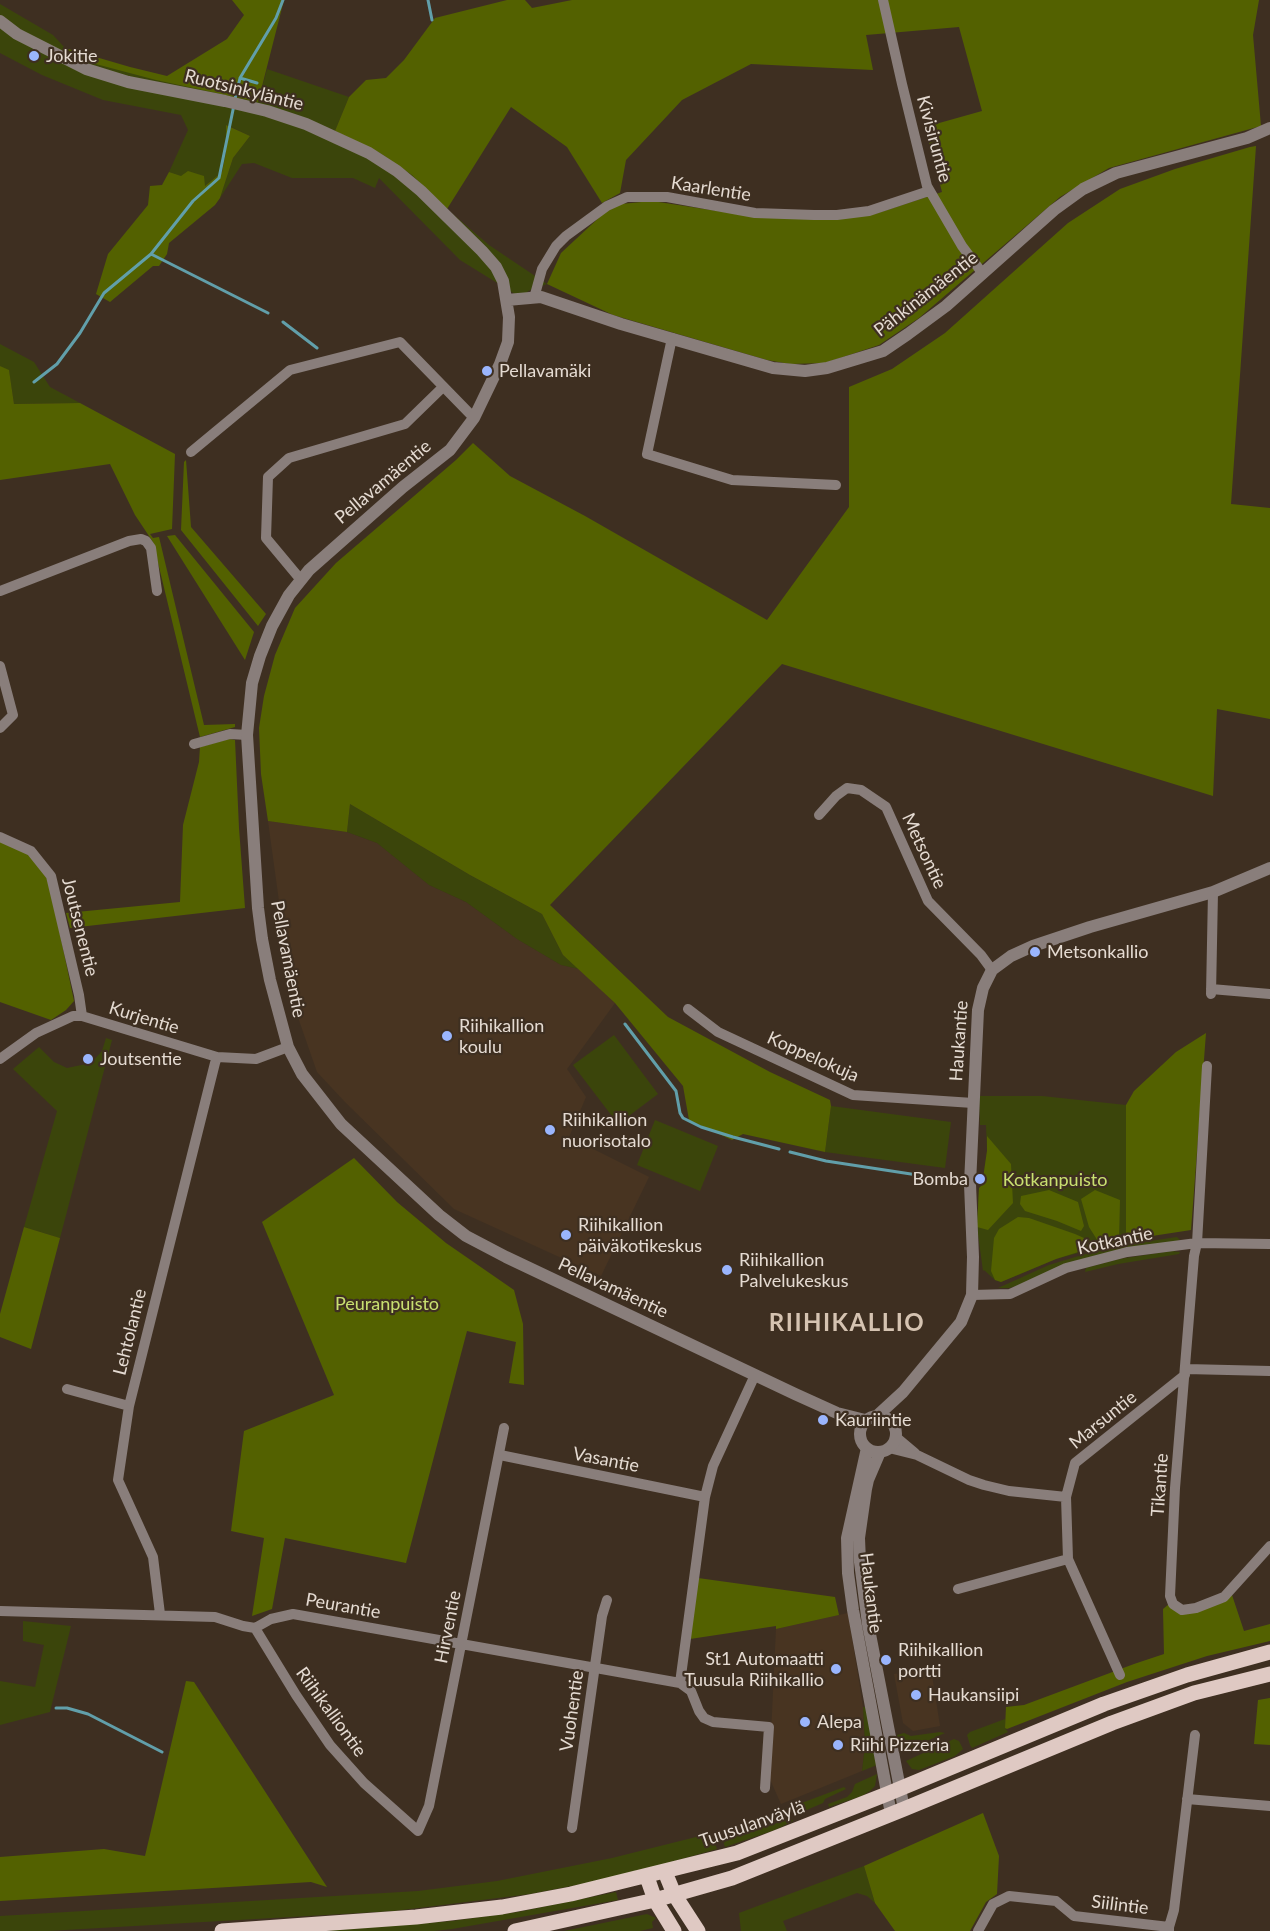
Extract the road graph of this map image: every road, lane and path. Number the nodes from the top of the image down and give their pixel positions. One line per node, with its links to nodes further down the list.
1 (883, 0): 6 (street, Kivisiruntie)
2 (0, 21): 4 (street, Ruotsinkyläntie)
3 (0, 29): 4 (street, Ruotsinkyläntie)
4 (17, 34): 9 (street, Ruotsinkyläntie)
5 (1270, 128): 7 (street, Pähkinämäentie)
6 (929, 191): 7 (street, Kivisiruntie); 8 (street, Kaarlentie)
7 (983, 274): 10 (street, Pähkinämäentie)
8 (534, 298): 9 (street, Pähkinämäentie); 10 (street, Pähkinämäentie)
9 (507, 300): 12 (street, Pellavamäentie)
10 (672, 338): 14 (street)
11 (443, 387): 12 (street); 13 (street); 15 (street)
12 (474, 418): 15 (street, Pellavamäentie)
13 (191, 452)
14 (836, 485)
15 (301, 580): 20 (street, Pellavamäentie)
16 (0, 591): 17 (street)
17 (157, 591)
18 (0, 666): 19 (street)
19 (0, 728)
20 (247, 735): 21 (street); 30 (street, Pellavamäentie)
21 (194, 744)
22 (819, 815): 26 (street, Metsontie)
23 (0, 837): 29 (street, Joutsenentie)
24 (1270, 868): 25 (street)
25 (1213, 892): 26 (street); 27 (street)
26 (992, 970): 34 (street, Haukantie)
27 (1270, 994)
28 (688, 1009): 34 (street, Koppelokuja)
29 (82, 1016): 31 (street, Kurjentie); 32 (street, Kurjentie)
30 (288, 1047): 31 (street, Kurjentie); 40 (street, Pellavamäentie)
31 (218, 1057): 43 (street, Lehtolantie)
32 (0, 1059)
33 (1207, 1066): 35 (street, Tikantie)
34 (973, 1103): 37 (street, Haukantie)
35 (1197, 1243): 36 (street, Kotkantie); 37 (street, Kotkantie); 39 (street, Tikantie)
36 (1270, 1244)
37 (972, 1295): 42 (street, Haukantie)
38 (1270, 1371): 39 (street)
39 (1185, 1372): 54 (street, Marsuntie); 55 (street, Tikantie)
40 (755, 1375): 46 (street, Pellavamäentie); 53 (street)
41 (67, 1389): 43 (street)
42 (903, 1392): 44 (street, Haukantie); 45 (street, Haukantie)
43 (129, 1406): 60 (street, Lehtolantie)
44 (878, 1415): 45 (street); 46 (street)
45 (893, 1422): 48 (street)
46 (863, 1426): 49 (street)
47 (504, 1428): 51 (street, Hirventie)
48 (897, 1437): 50 (street); 52 (street)
49 (867, 1448): 50 (street); 70 (street, Haukantie)
50 (885, 1450): 52 (street); 70 (street, Haukantie)
51 (500, 1455): 53 (street, Vasantie); 62 (street, Hirventie)
52 (917, 1455): 54 (street)
53 (705, 1497): 67 (street)
54 (1066, 1497): 56 (street, Marsuntie)
55 (1270, 1546)
56 (1068, 1559): 57 (street); 66 (street, Marsuntie)
57 (958, 1589)
58 (607, 1600): 64 (street, Vuohentie)
59 (0, 1611): 60 (street)
60 (159, 1614): 61 (street)
61 (255, 1628): 62 (street, Peurantie); 75 (street, Riihikalliontie)
62 (461, 1645): 64 (street, Peurantie); 75 (street, Hirventie)
63 (1270, 1652): 70 (main road, Tuusulanväylä)
64 (594, 1669): 67 (street, Peurantie); 74 (street, Vuohentie)
65 (1270, 1674): 73 (main road)
66 (1120, 1675)
67 (680, 1683): 69 (street)
68 (1195, 1735): 71 (street)
69 (765, 1788)
70 (893, 1791): 73 (street, Haukantie); 76 (main road, Tuusulanväylä)
71 (1187, 1799): 72 (street); 80 (street)
72 (1270, 1806)
73 (898, 1812): 78 (main road)
74 (572, 1828)
75 (418, 1831)
76 (665, 1872): 77 (main road, Tuusulanväylä); 78 (main road)
77 (647, 1877): 79 (main road); 81 (main road, Tuusulanväylä)
78 (674, 1894): 79 (main road); 84 (main road)
79 (655, 1900): 82 (main road); 83 (main road)
80 (1169, 1929): 85 (street, Siilintie)
81 (222, 1931)
82 (515, 1931)
83 (674, 1931)
84 (698, 1931)
85 (978, 1931)

